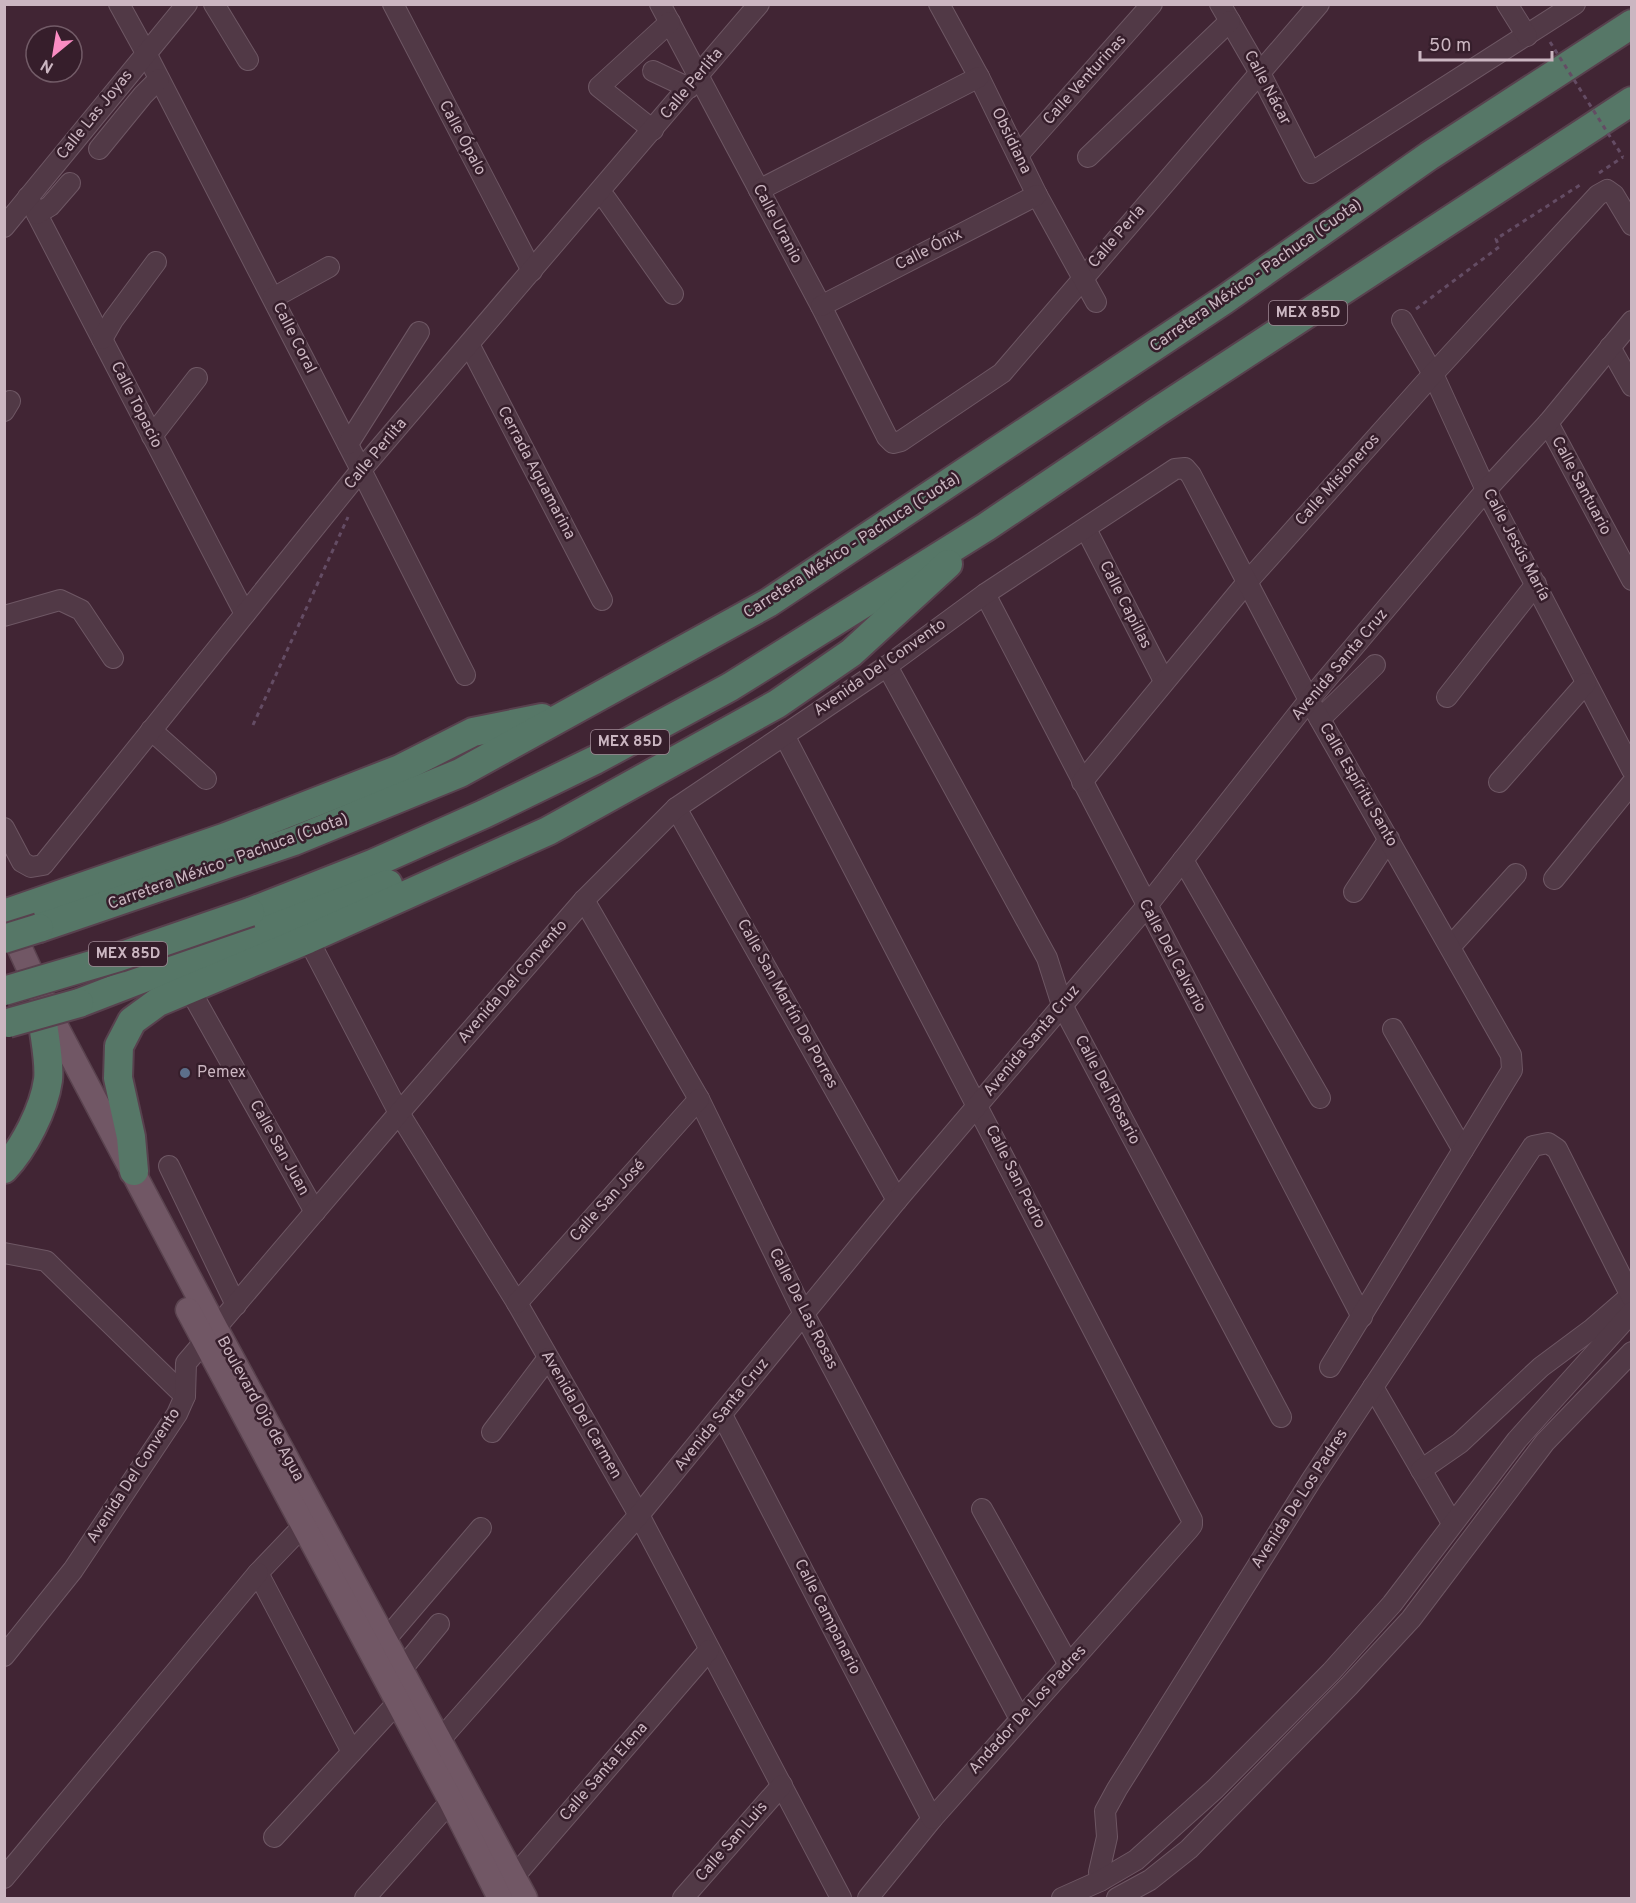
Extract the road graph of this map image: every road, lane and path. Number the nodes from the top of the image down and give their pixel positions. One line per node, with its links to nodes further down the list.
1 (119, 4): 17 (street, Calle Coral)
2 (187, 4): 17 (street, Calle Las Joyas)
3 (214, 4): 18 (street)
4 (393, 4): 40 (street, Calle Ópalo)
5 (660, 4): 13 (street, Calle Uranio)
6 (759, 4): 23 (street, Calle Perlita)
7 (939, 4): 21 (street, Obsidiana)
8 (1152, 4): 27 (street, Calle Venturinas)
9 (1319, 4): 20 (street, Calle Perla)
10 (1507, 4): 15 (street)
11 (1575, 4): 15 (street)
12 (1225, 13): 20 (street, Calle Nácar); 28 (street)
13 (670, 22): 23 (street, Calle Uranio); 25 (street)
14 (1632, 24): 100 (highway, Carretera México - Pachuca (Cuota) / MEX 85D)
15 (1527, 36): 20 (street, Calle Nácar)
16 (1550, 42): 31 (path, bridge)
17 (146, 53): 22 (street, Calle Coral); 35 (street, Calle Las Joyas)
18 (248, 60)
19 (653, 71): 23 (street)
20 (1260, 73): 41 (street, Calle Perla)
21 (979, 76): 27 (street, Obsidiana); 32 (street)
22 (159, 79): 26 (street); 43 (street, Calle Coral)
23 (693, 83): 25 (street, Calle Perlita); 32 (street, Calle Uranio)
24 (1632, 101): 63 (highway, MEX 85D)
25 (653, 130): 33 (street, Calle Perlita)
26 (99, 149)
27 (1018, 155): 34 (street, Obsidiana)
28 (1088, 157)
29 (1584, 182): 46 (path)
30 (70, 183): 35 (street)
31 (1600, 183): 36 (street); 52 (street, Calle Misioneros)
32 (759, 190): 45 (street, Calle Uranio)
33 (599, 193): 40 (street, Calle Perlita); 42 (street)
34 (1037, 195): 41 (street, Obsidiana); 45 (street, Calle Ónix)
35 (32, 205): 37 (street, Calle Las Joyas); 49 (street, Calle Topacio)
36 (1632, 225)
37 (4, 227)
38 (156, 262): 49 (street)
39 (329, 267): 43 (street)
40 (532, 271): 50 (street, Calle Perlita)
41 (1083, 276): 44 (street, Obsidiana); 57 (street, Calle Perla)
42 (674, 294)
43 (273, 298): 58 (street, Calle Coral)
44 (1096, 302)
45 (821, 306): 57 (street, Calle Uranio)
46 (1402, 320): 52 (street, Calle Jesús María)
47 (1632, 321): 51 (street, Avenida Santa Cruz)
48 (418, 332): 58 (street)
49 (102, 339): 56 (street, Calle Topacio)
50 (470, 346): 60 (street, Calle Perlita); 69 (street, Cerrada Aguamarina)
51 (1610, 347): 54 (street); 55 (street, Avenida Santa Cruz)
52 (1433, 374): 61 (street, Calle Jesús María); 66 (street, Calle Misioneros)
53 (197, 378): 56 (street)
54 (1632, 386)
55 (1548, 423): 61 (street, Avenida Santa Cruz); 65 (street, Calle Santuario)
56 (152, 436): 70 (street, Calle Topacio)
57 (893, 443)
58 (348, 444): 60 (street, Calle Coral)
59 (1185, 468): 64 (street, Avenida Del Convento); 66 (street, Calle Espíritu Santo)
60 (362, 470): 70 (street, Calle Perlita); 75 (street, Calle Coral)
61 (1486, 490): 67 (street, Calle Jesús María); 79 (street, Avenida Santa Cruz)
62 (350, 513): 81 (path)
63 (986, 527): 91 (highway); 106 (highway, MEX 85D, bridge)
64 (1086, 529): 68 (street, Avenida Del Convento); 76 (street, Calle Capillas)
65 (1632, 580)
66 (1248, 581): 76 (street, Calle Misioneros); 79 (street, Calle Espíritu Santo)
67 (1536, 584): 77 (street, Calle Jesús María); 78 (street)
68 (985, 594): 74 (street, Avenida Del Convento); 86 (street, Calle Del Calvario)
69 (602, 600)
70 (245, 614): 82 (street, Calle Perlita)
71 (4, 616): 72 (street)
72 (113, 658)
73 (1375, 665): 80 (street)
74 (887, 666): 83 (street, Avenida Del Convento); 107 (street, Calle Del Rosario)
75 (465, 675)
76 (1164, 681): 86 (street, Calle Misioneros)
77 (1586, 683): 84 (street, Calle Jesús María); 87 (street)
78 (1447, 697)
79 (1309, 699): 80 (street, Calle Espíritu Santo); 93 (street, Avenida Santa Cruz)
80 (1320, 719): 92 (street, Calle Espíritu Santo)
81 (253, 724)
82 (151, 730): 85 (street); 90 (street, Calle Perlita)
83 (784, 735): 89 (street, Avenida Del Convento); 113 (street, Calle San Pedro)
84 (1632, 770)
85 (206, 779)
86 (1082, 782): 98 (street, Calle Del Calvario)
87 (1499, 782)
88 (1632, 783): 95 (street)
89 (676, 808): 97 (street, Avenida Del Convento); 119 (street, Calle San Martín De Porres)
90 (4, 828)
91 (548, 831): 102 (highway); 109 (highway, bridge)
92 (1389, 839): 96 (street); 104 (street, Calle Espíritu Santo)
93 (1183, 860): 98 (street, Avenida Santa Cruz); 111 (street)
94 (1516, 874): 104 (street)
95 (1554, 879)
96 (1354, 892)
97 (584, 900): 112 (street, Calle De Las Rosas); 114 (street, Avenida Del Convento)
98 (1146, 907): 107 (street, Avenida Santa Cruz); 126 (street, Calle Del Calvario)
99 (4, 915): 100 (highway); 118 (main road, Boulevard Ojo de Agua)
100 (35, 917): 101 (highway, Carretera México - Pachuca (Cuota) / MEX 85D, bridge)
101 (4, 939)
102 (308, 939): 105 (highway); 114 (street, Avenida Del Carmen)
103 (4, 946): 108 (main road, Boulevard Ojo de Agua)
104 (1450, 947): 115 (street, Calle Espíritu Santo)
105 (190, 990): 118 (highway); 120 (street, Calle San Juan)
106 (4, 991)
107 (1062, 1005): 113 (street, Avenida Santa Cruz); 134 (street, Calle Del Rosario)
108 (44, 1023): 117 (highway); 127 (main road, Boulevard Ojo de Agua)
109 (6, 1024)
110 (1393, 1029): 115 (street)
111 (1320, 1098)
112 (699, 1100): 123 (street, Calle San José); 125 (street, Calle De Las Rosas)
113 (977, 1105): 119 (street, Avenida Santa Cruz); 140 (street, Calle San Pedro)
114 (399, 1113): 120 (street, Avenida Del Convento); 123 (street, Avenida Del Carmen)
115 (1463, 1150): 126 (street)
116 (169, 1166): 124 (street)
117 (4, 1169)
118 (134, 1171): 127 (main road, Boulevard Ojo de Agua)
119 (897, 1200): 125 (street, Avenida Santa Cruz)
120 (315, 1212): 124 (street, Avenida Del Convento)
121 (4, 1253): 132 (street)
122 (1631, 1302): 131 (street, Avenida De Los Padres); 136 (street); 139 (street)
123 (517, 1303): 129 (street, Avenida Del Carmen)
124 (236, 1305): 127 (street, Avenida Del Convento)
125 (804, 1314): 133 (street, Avenida Santa Cruz); 151 (street, Calle De Las Rosas)
126 (1362, 1317): 130 (street)
127 (211, 1336): 132 (street, Avenida Del Convento); 141 (main road, Boulevard Ojo de Agua); 145 (main road, Boulevard Ojo de Agua)
128 (1632, 1352): 166 (street)
129 (548, 1358): 135 (street); 138 (street, Avenida Del Carmen)
130 (1330, 1366)
131 (1373, 1387): 136 (street); 159 (street, Avenida De Los Padres)
132 (185, 1396): 147 (street, Avenida Del Convento)
133 (722, 1415): 138 (street, Avenida Santa Cruz); 156 (street, Calle Campanario)
134 (1281, 1417)
135 (492, 1432)
136 (1421, 1470): 139 (street)
137 (981, 1509): 148 (street)
138 (639, 1515): 146 (street, Avenida Del Carmen); 152 (street, Avenida Santa Cruz)
139 (1452, 1523): 159 (street)
140 (1192, 1525): 148 (street, Andador De Los Padres)
141 (303, 1526): 143 (street); 150 (main road, Boulevard Ojo de Agua)
142 (481, 1528): 145 (street)
143 (258, 1573): 153 (street); 158 (street)
144 (439, 1624): 149 (street)
145 (386, 1640): 149 (main road, Boulevard Ojo de Agua)
146 (709, 1650): 154 (street, Avenida Del Carmen); 160 (street, Calle Santa Elena)
147 (5, 1654)
148 (1068, 1665): 151 (street, Andador De Los Padres)
149 (402, 1669): 152 (main road, Boulevard Ojo de Agua)
150 (398, 1702): 152 (main road, Boulevard Ojo de Agua); 153 (street)
151 (1020, 1719): 156 (street, Andador De Los Padres)
152 (433, 1747): 155 (main road, Boulevard Ojo de Agua)
153 (352, 1752): 157 (street)
154 (782, 1785): 162 (street, Calle San Luis); 163 (street, Avenida Del Carmen)
155 (458, 1793): 160 (main road, Boulevard Ojo de Agua); 161 (street)
156 (932, 1819): 164 (street, Andador De Los Padres)
157 (274, 1837)
158 (4, 1878)
159 (1100, 1881): 165 (street)
160 (509, 1892)
161 (365, 1899)
162 (683, 1899)
163 (841, 1899)
164 (868, 1899)
165 (1062, 1899)
166 (1117, 1899)

